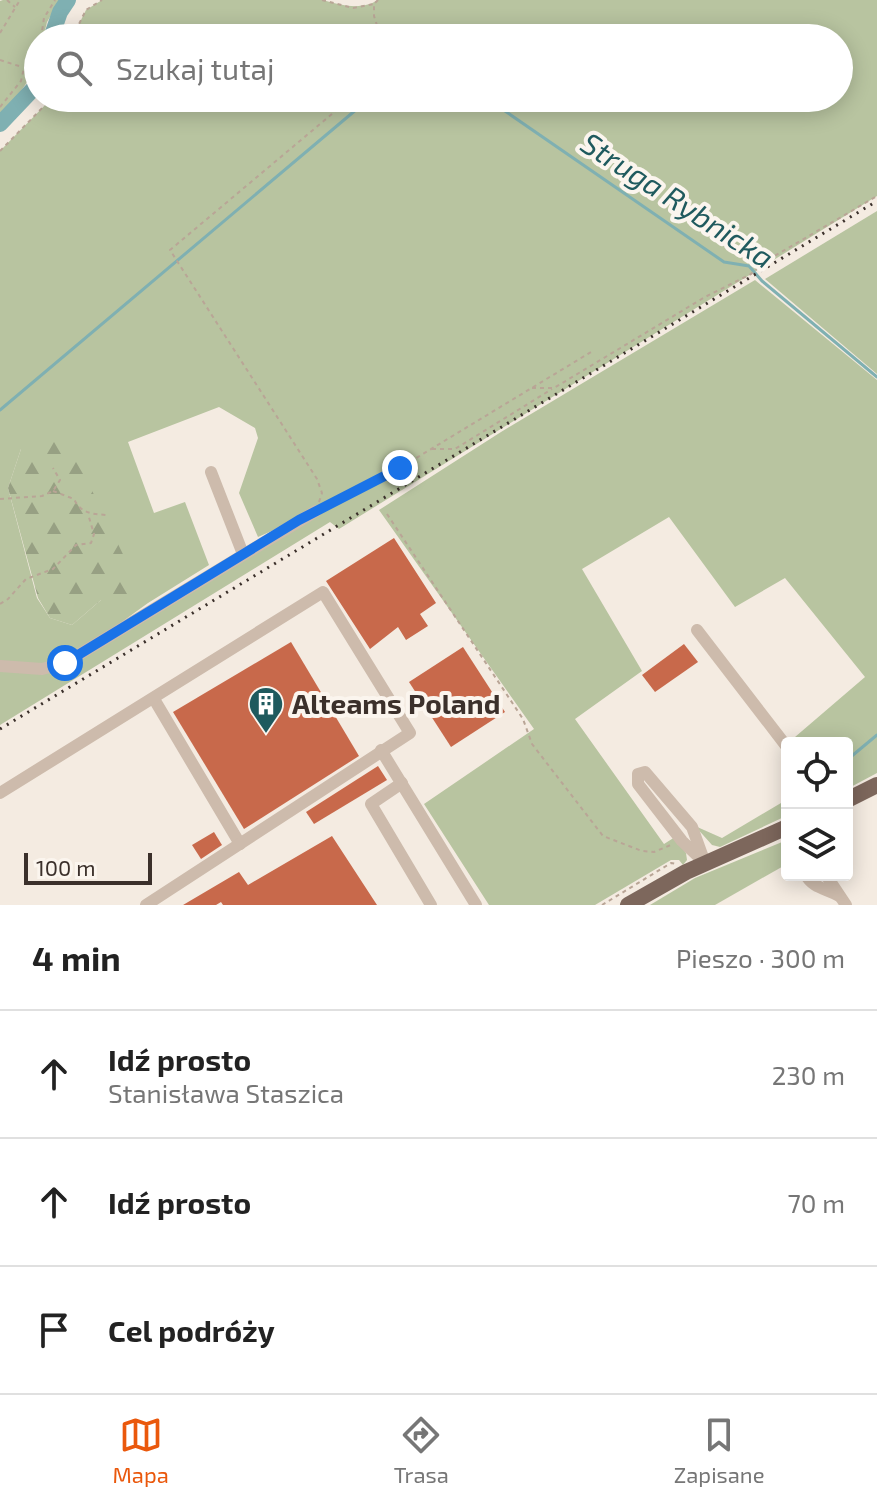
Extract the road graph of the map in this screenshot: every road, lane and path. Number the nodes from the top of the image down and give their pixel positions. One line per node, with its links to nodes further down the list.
1 (7, 0): 8 (path)
2 (20, 0): 8 (path)
3 (55, 0): 9 (path)
4 (102, 0): 10 (path)
5 (322, 0): 7 (path)
6 (378, 0): 7 (path)
7 (374, 4): 11 (path)
8 (15, 8): 12 (path)
9 (43, 24)
10 (79, 24)
11 (377, 24)
12 (0, 33)
13 (0, 60): 14 (path)
14 (24, 68): 15 (path)
15 (0, 107)
16 (38, 112): 18 (path)
17 (334, 112): 28 (path)
18 (0, 151)
19 (877, 196): 22 (path)
20 (591, 352): 21 (path)
21 (532, 388): 22 (path); 23 (path)
22 (554, 388): 23 (path)
23 (430, 449): 28 (path)
24 (53, 468): 26 (path)
25 (211, 472): 32 (street)
26 (53, 491): 27 (path); 29 (path)
27 (0, 499)
28 (316, 511): 32 (street)
29 (88, 514): 31 (path); 33 (path)
30 (387, 514): 44 (path)
31 (107, 515)
32 (243, 554): 35 (street)
33 (0, 604)
34 (697, 630): 37 (street)
35 (0, 666)
36 (154, 699): 38 (street); 41 (street); 45 (street)
37 (781, 739)
38 (381, 750): 39 (street); 45 (street)
39 (402, 783): 51 (street); 52 (street)
40 (877, 785): 42 (main road)
41 (0, 793)
42 (853, 797)
43 (781, 830): 46 (main road)
44 (682, 841): 46 (street); 46 (street)
45 (240, 844): 50 (street)
46 (705, 863): 53 (main road)
47 (810, 881): 49 (street)
48 (830, 881): 49 (street)
49 (843, 901)
50 (146, 905)
51 (431, 905)
52 (476, 905)
53 (628, 905)

